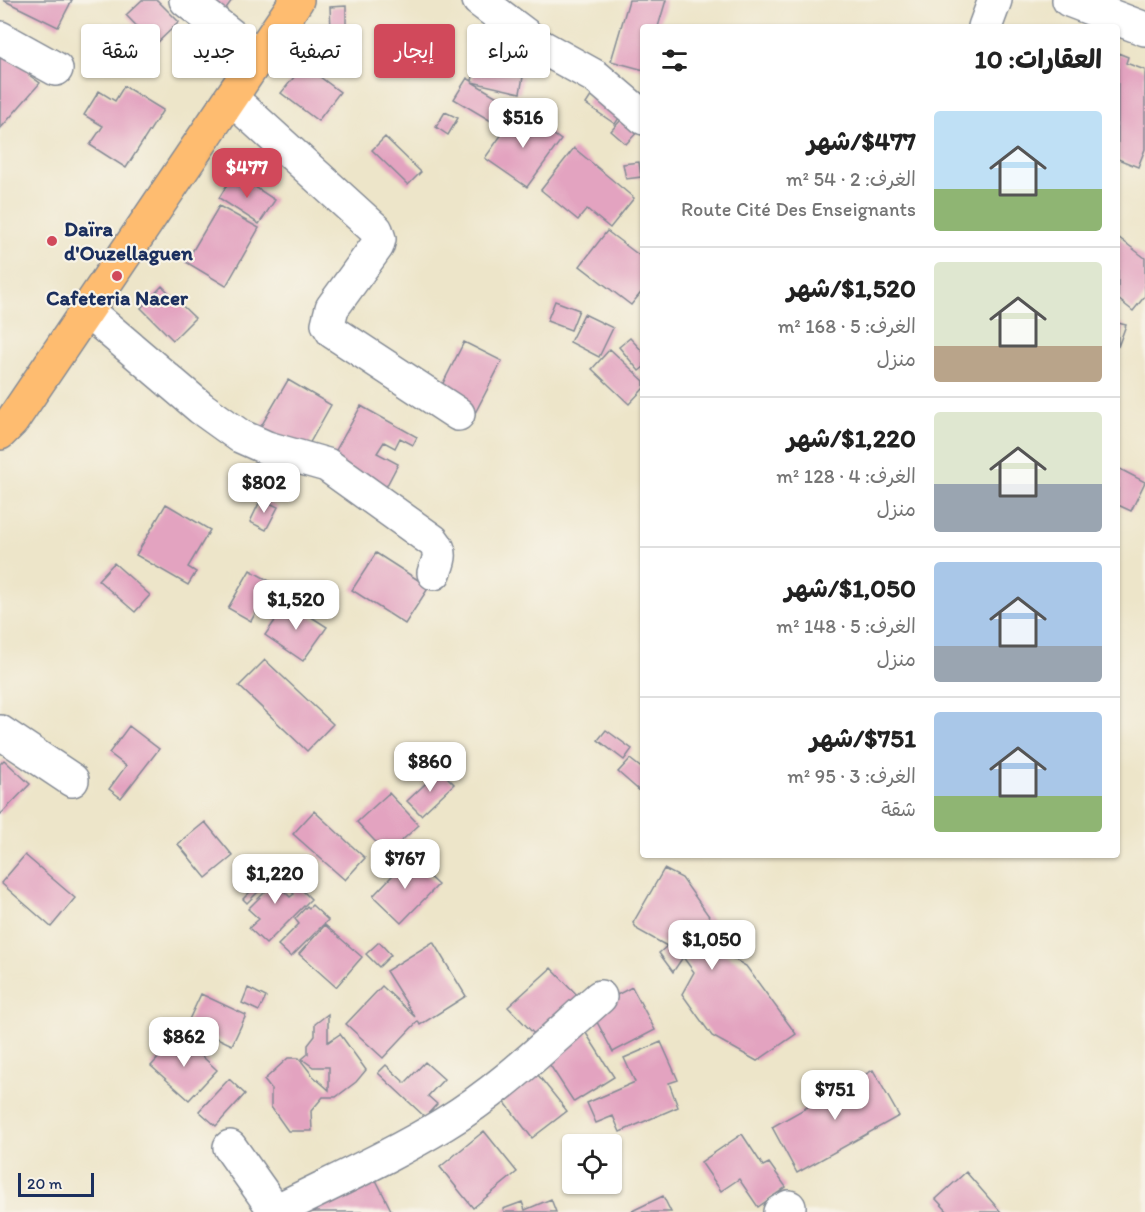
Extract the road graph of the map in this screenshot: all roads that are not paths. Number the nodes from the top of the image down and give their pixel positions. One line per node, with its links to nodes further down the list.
1 (186, 0): 9 (street)
2 (297, 0): 9 (main road)
3 (479, 0): 12 (street)
4 (995, 0): 6 (street)
5 (1069, 0): 7 (street)
6 (986, 24)
7 (1145, 28)
8 (0, 38): 10 (street)
9 (260, 58): 11 (main road)
10 (57, 69)
11 (232, 99): 13 (main road); 14 (street)
12 (640, 115)
13 (87, 311): 15 (main road); 16 (street)
14 (458, 414)
15 (0, 433)
16 (434, 573)
17 (0, 732): 18 (street)
18 (72, 780)
19 (600, 997): 21 (street)
20 (230, 1147): 21 (street)
21 (275, 1212)

